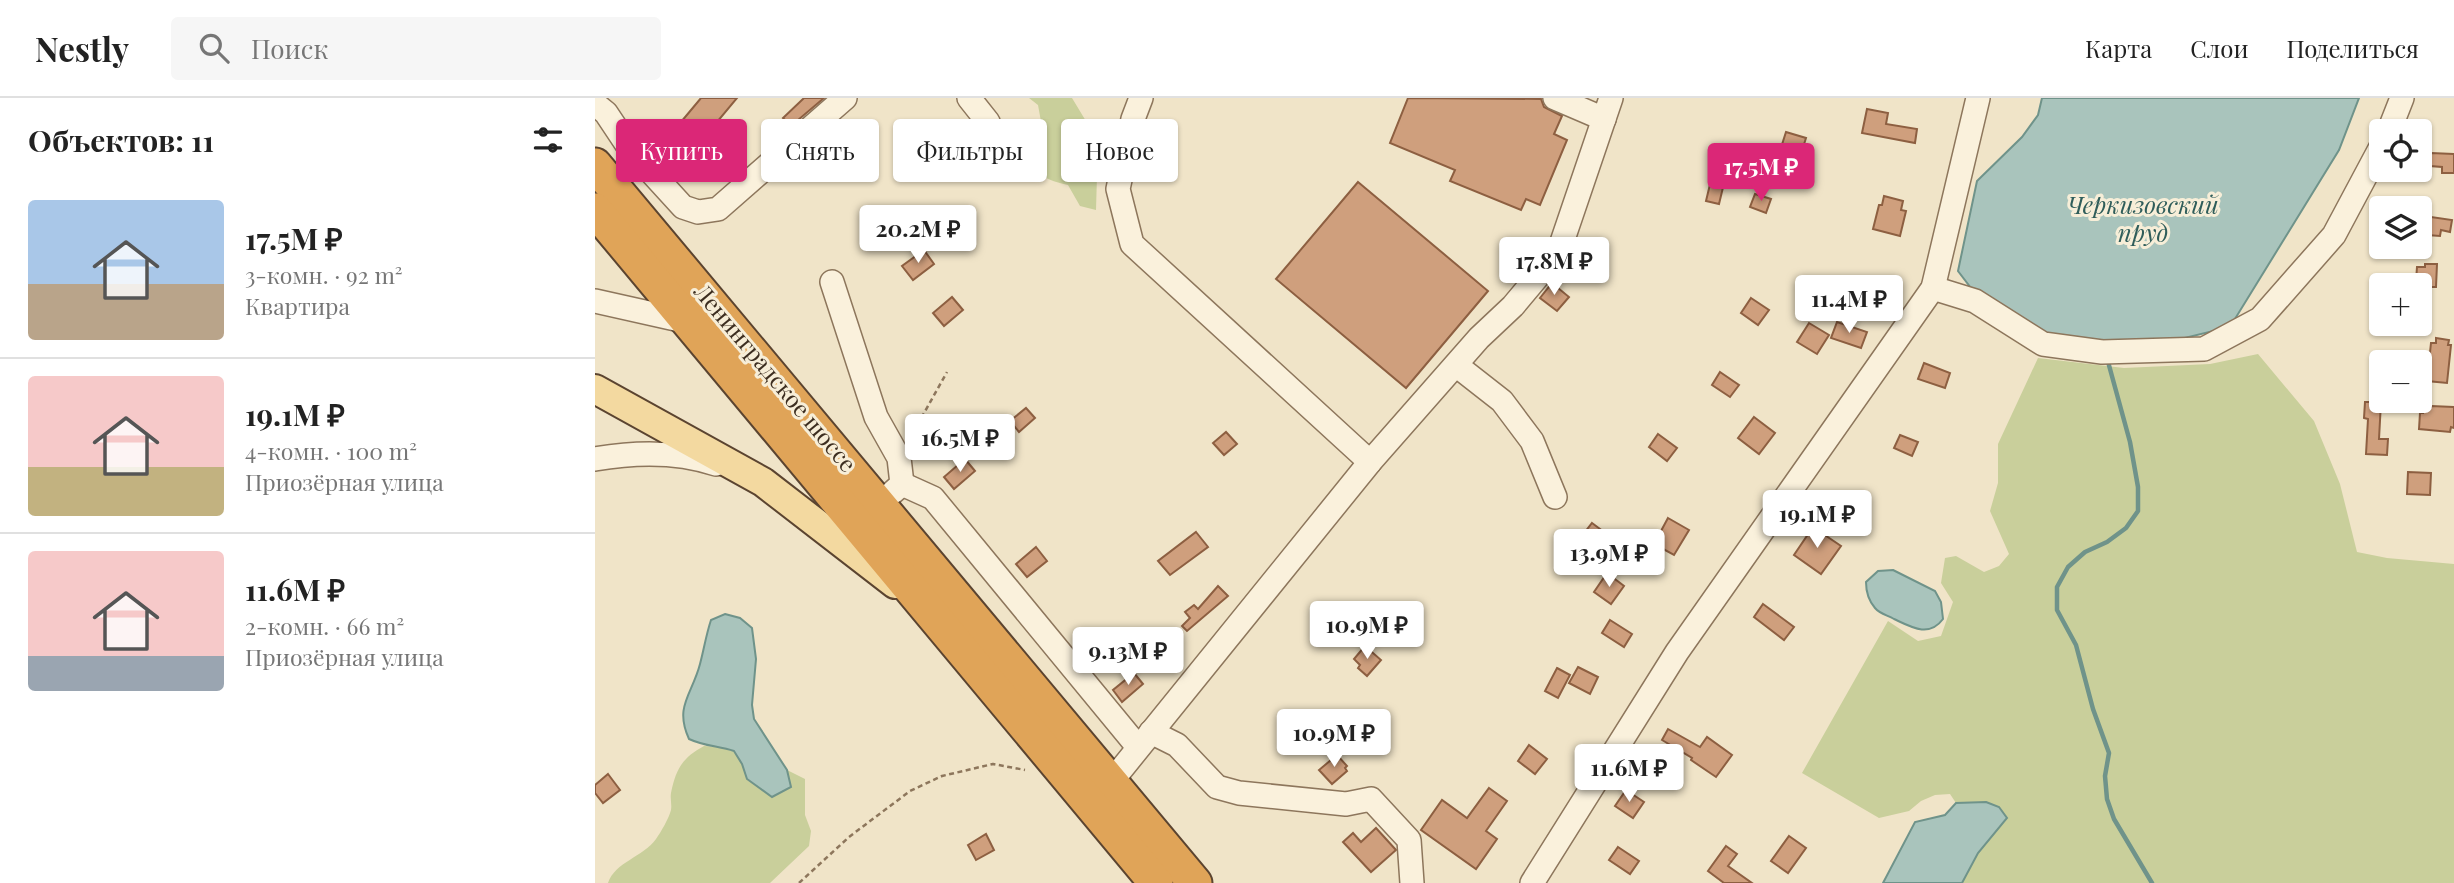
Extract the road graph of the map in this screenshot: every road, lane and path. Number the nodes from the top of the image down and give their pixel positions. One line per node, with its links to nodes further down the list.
1 (969, 98): 9 (street)
2 (1141, 98): 23 (street)
3 (1555, 98): 8 (street)
4 (1978, 98): 15 (street)
5 (2402, 98): 10 (street)
6 (843, 99): 7 (street)
7 (595, 104)
8 (1608, 108): 18 (street)
9 (986, 119)
10 (2394, 119)
11 (595, 165): 25 (highway, Ленинградское шоссе)
12 (2369, 169): 15 (street)
13 (595, 211): 17 (highway, Ленинградское шоссе)
14 (832, 282): 21 (street)
15 (1933, 288): 35 (street)
16 (595, 301): 17 (street)
17 (689, 322): 27 (highway, Ленинградское шоссе)
18 (1456, 365): 23 (street); 26 (street)
19 (947, 372): 21 (path)
20 (595, 389): 24 (main road)
21 (899, 458): 25 (street)
22 (595, 459): 24 (street)
23 (1370, 462): 28 (street)
24 (763, 482): 27 (main road)
25 (891, 494): 28 (street); 30 (highway, Ленинградское шоссе)
26 (1555, 497)
27 (937, 619): 32 (highway, Ленинградское шоссе)
28 (1145, 739): 30 (street); 34 (street)
29 (1025, 770): 31 (path)
30 (1111, 782): 33 (highway, Ленинградское шоссе)
31 (799, 883)
32 (1156, 883)
33 (1195, 883)
34 (1412, 883)
35 (1532, 883)

